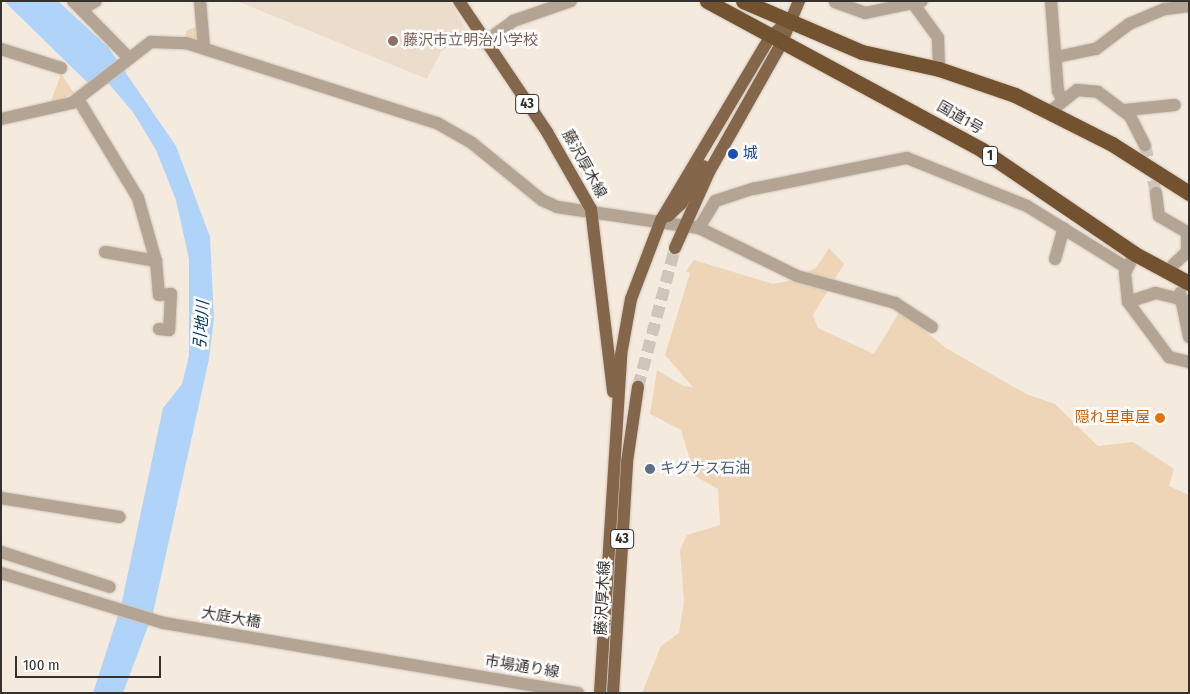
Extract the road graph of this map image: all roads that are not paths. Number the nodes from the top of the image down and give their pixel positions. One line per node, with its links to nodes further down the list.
1 (96, 1): 11 (street)
2 (200, 1): 16 (street)
3 (459, 1): 15 (main road, 藤沢厚木線 / 43)
4 (571, 1): 15 (street)
5 (707, 1): 14 (highway, 国道1号 / 1)
6 (743, 1): 13 (highway)
7 (799, 1): 13 (main road, 藤沢厚木線 / 43)
8 (837, 1): 10 (street)
9 (1051, 1): 19 (street)
10 (919, 3): 21 (street)
11 (77, 5): 18 (street)
12 (1189, 6): 19 (street)
13 (788, 22): 14 (main road, 藤沢厚木線 / 43); 21 (highway)
14 (776, 40): 28 (main road, 藤沢厚木線 / 43); 35 (main road, 藤沢厚木線 / 43); 41 (highway, 国道1号 / 1)
15 (483, 43): 34 (main road, 藤沢厚木線 / 43)
16 (204, 48): 18 (street); 34 (street)
17 (1, 49): 20 (street)
18 (127, 56): 22 (street)
19 (1057, 57): 23 (street)
20 (61, 68)
21 (940, 68): 26 (highway)
22 (83, 95): 27 (street); 43 (street)
23 (1063, 101): 25 (street); 26 (street)
24 (1175, 105): 25 (street)
25 (1125, 110): 29 (street)
26 (1051, 111): 30 (highway)
27 (1, 119)
28 (736, 120): 35 (main road); 36 (main road, 藤沢厚木線 / 43)
29 (1145, 145)
30 (1126, 152): 31 (highway); 33 (highway)
31 (1189, 181)
32 (1156, 193): 44 (street)
33 (1189, 193)
34 (591, 209): 35 (street); 53 (main road, 藤沢厚木線 / 43)
35 (661, 220): 36 (street); 53 (main road, 藤沢厚木線 / 43)
36 (685, 224): 37 (street); 39 (main road, 藤沢厚木線 / 43)
37 (700, 228): 38 (street); 48 (street)
38 (1064, 228): 42 (street); 45 (street)
39 (675, 248)
40 (105, 252): 43 (street)
41 (1135, 254): 45 (street); 46 (highway, 国道1号 / 1)
42 (1055, 259)
43 (156, 261): 49 (street)
44 (1173, 265)
45 (1127, 268): 47 (street)
46 (1185, 294): 47 (street); 50 (street)
47 (1128, 302): 51 (street)
48 (932, 327)
49 (158, 329)
50 (1189, 338)
51 (1189, 362)
52 (638, 386): 62 (main road, 藤沢厚木線 / 43)
53 (618, 429): 61 (main road, 藤沢厚木線 / 43)
54 (1, 498): 55 (street)
55 (119, 517)
56 (1, 552): 58 (street)
57 (1, 572): 59 (street, 大庭大橋)
58 (110, 587)
59 (461, 674): 60 (street, 市場通り線)
60 (578, 693)
61 (600, 693)
62 (613, 693)

